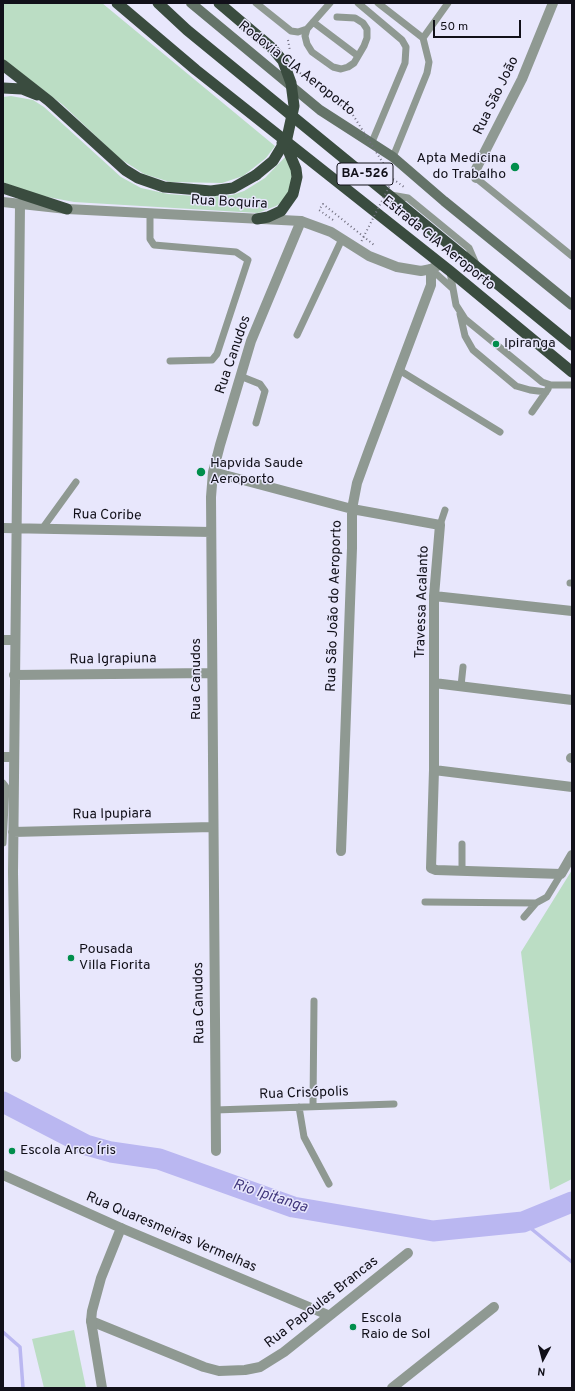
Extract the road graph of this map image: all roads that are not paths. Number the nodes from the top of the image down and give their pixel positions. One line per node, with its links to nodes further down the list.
1 (117, 3): 19 (highway, Estrada CIA Aeroporto / BA-526)
2 (158, 3): 38 (highway, Estrada CIA Aeroporto / BA-526)
3 (191, 3): 20 (main road, Rodovia CIA Aeroporto / BA-526)
4 (219, 3): 18 (highway, bridge)
5 (256, 3): 13 (lane)
6 (330, 3): 12 (lane)
7 (358, 3): 20 (lane)
8 (378, 3): 14 (lane)
9 (448, 3): 14 (lane)
10 (553, 3): 22 (street, Rua São João)
11 (337, 17): 15 (lane)
12 (313, 22): 13 (lane); 15 (lane)
13 (307, 29): 15 (lane)
14 (423, 38): 21 (lane)
15 (358, 56)
16 (3, 65): 18 (highway)
17 (3, 88): 18 (highway)
18 (50, 101)
19 (275, 133): 28 (highway); 32 (highway, Estrada CIA Aeroporto / BA-526)
20 (372, 142): 21 (main road, Rodovia CIA Aeroporto / BA-526)
21 (393, 157): 35 (main road, Rodovia CIA Aeroporto / BA-526)
22 (476, 178): 31 (lane)
23 (3, 188): 26 (highway)
24 (3, 202): 25 (street, Rua Boquira)
25 (20, 205): 26 (street, Rua Boquira); 55 (street)
26 (67, 209): 27 (street, Rua Boquira)
27 (150, 213): 28 (street, Rua Boquira); 39 (lane)
28 (257, 219): 29 (street, Rua Boquira)
29 (301, 221): 30 (street, Rua Boquira); 42 (street, Rua Canudos)
30 (342, 238): 32 (street, Rua Boquira); 37 (lane)
31 (572, 256)
32 (436, 267): 33 (highway, Estrada CIA Aeroporto / BA-526); 34 (lane); 40 (street)
33 (450, 271): 34 (lane); 41 (highway, Estrada CIA Aeroporto / BA-526)
34 (453, 289): 36 (lane)
35 (572, 305)
36 (460, 310): 43 (lane); 45 (lane)
37 (297, 335)
38 (572, 345)
39 (170, 361)
40 (399, 370): 48 (lane); 51 (street, Rua São João do Aeroporto)
41 (572, 372)
42 (240, 376): 47 (lane); 49 (street, Rua Canudos)
43 (551, 385): 44 (lane); 45 (lane)
44 (572, 385)
45 (546, 392): 46 (lane)
46 (532, 412)
47 (256, 423)
48 (500, 432)
49 (213, 472): 51 (street); 57 (street, Rua Canudos)
50 (76, 482): 56 (lane)
51 (352, 509): 53 (street); 76 (street, Rua São João do Aeroporto)
52 (444, 510): 53 (lane)
53 (440, 525): 58 (street, Travessa Acalanto)
54 (3, 528): 55 (street, Rua Coribe)
55 (16, 528): 56 (street, Rua Coribe); 61 (street)
56 (42, 528): 57 (street, Rua Coribe)
57 (211, 532): 63 (street, Rua Canudos)
58 (434, 596): 59 (street); 65 (street, Travessa Acalanto)
59 (572, 611)
60 (3, 640): 61 (street)
61 (14, 640): 64 (street)
62 (463, 667): 66 (lane)
63 (212, 673): 64 (street, Rua Igrapiuna); 72 (street, Rua Canudos)
64 (14, 675): 68 (street)
65 (434, 683): 66 (street); 69 (street, Travessa Acalanto)
66 (461, 686): 67 (street)
67 (572, 700)
68 (8, 757): 73 (street)
69 (434, 770): 71 (street); 78 (street, Travessa Acalanto)
70 (3, 783): 74 (lane)
71 (572, 787)
72 (212, 826): 73 (street, Rua Ipupiara); 89 (street, Rua Canudos)
73 (13, 832): 79 (street)
74 (3, 843)
75 (462, 844): 78 (lane)
76 (341, 851)
77 (572, 855): 80 (street)
78 (462, 871): 80 (street, Travessa Acalanto)
79 (8, 873): 85 (street)
80 (561, 874): 82 (lane)
81 (425, 902): 82 (lane)
82 (536, 903): 83 (lane)
83 (524, 917)
84 (314, 1001): 87 (lane)
85 (16, 1057)
86 (394, 1104): 87 (lane, Rua Crisópolis)
87 (313, 1106): 88 (lane, Rua Crisópolis)
88 (299, 1107): 89 (lane, Rua Crisópolis); 92 (lane)
89 (215, 1110): 90 (street, Rua Canudos)
90 (216, 1151)
91 (3, 1175): 93 (street, Rua Quaresmeiras Vermelhas)
92 (329, 1184)
93 (122, 1228): 96 (street, Rua Quaresmeiras Vermelhas); 97 (street)
94 (408, 1252): 96 (street, Rua Papoulas Brancas)
95 (494, 1307): 99 (street)
96 (328, 1316): 97 (street, Rua Papoulas Brancas)
97 (91, 1321): 98 (street)
98 (102, 1388)
99 (392, 1388)

